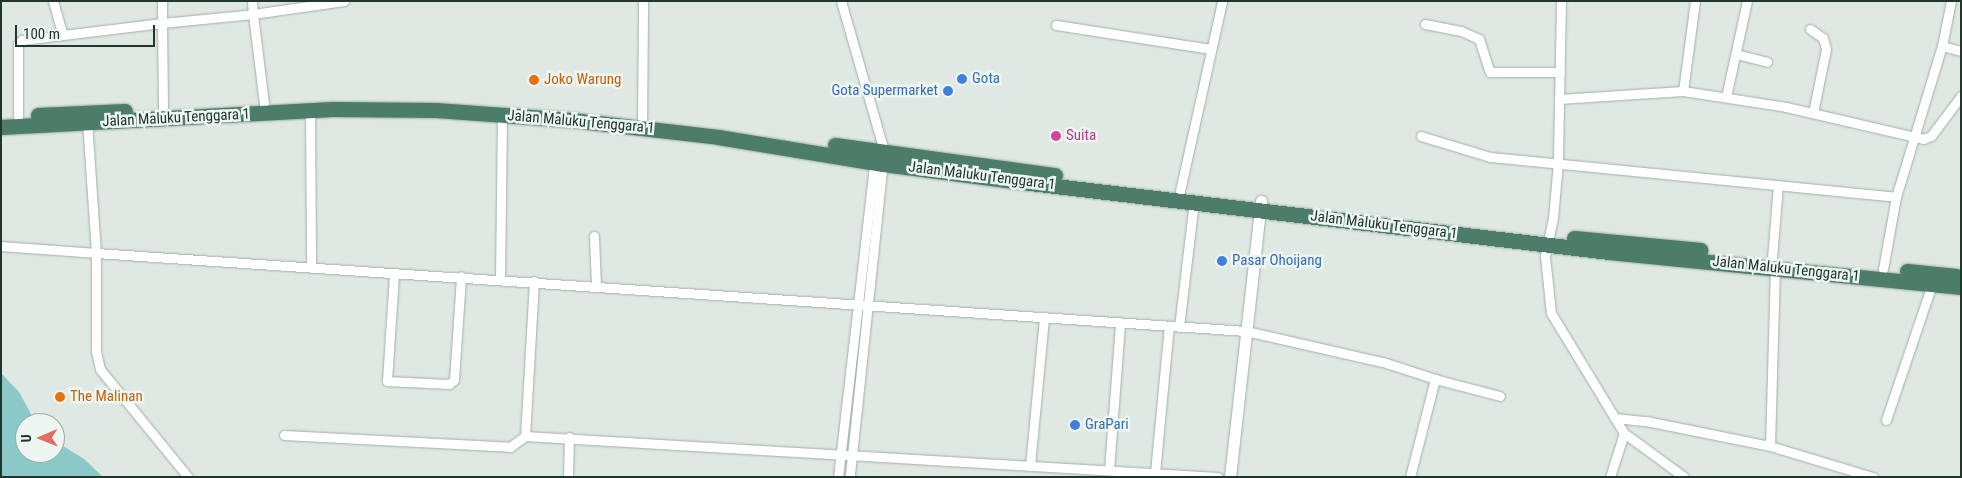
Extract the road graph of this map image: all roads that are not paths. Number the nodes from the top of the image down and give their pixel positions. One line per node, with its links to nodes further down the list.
1 (53, 1): 17 (street)
2 (162, 1): 13 (street)
3 (252, 1): 12 (street)
4 (344, 1): 12 (street)
5 (644, 1): 36 (street)
6 (841, 1): 40 (street)
7 (1222, 1): 19 (street)
8 (1561, 1): 23 (street)
9 (1695, 1): 24 (street)
10 (1747, 1): 21 (street)
11 (1951, 1): 18 (street)
12 (253, 14): 13 (street); 28 (street)
13 (162, 23): 17 (street); 29 (street)
14 (1425, 24): 23 (street)
15 (1056, 25): 19 (street)
16 (1810, 29): 31 (street)
17 (63, 34): 33 (street)
18 (1942, 46): 20 (street); 39 (street)
19 (1211, 48): 43 (street)
20 (1961, 51)
21 (1736, 54): 22 (street); 26 (street)
22 (1766, 62)
23 (1560, 72): 27 (street)
24 (1683, 90): 26 (street); 27 (street)
25 (1961, 96): 39 (street)
26 (1726, 97): 31 (street)
27 (1560, 99): 41 (street)
28 (264, 104): 29 (highway, Jalan Maluku Tenggara 1); 36 (highway, Jalan Maluku Tenggara 1)
29 (163, 109): 35 (highway, Jalan Maluku Tenggara 1)
30 (310, 110): 32 (highway, Jalan Maluku Tenggara 1); 35 (highway, Jalan Maluku Tenggara 1); 52 (street)
31 (1814, 113): 39 (street)
32 (502, 114): 36 (highway, Jalan Maluku Tenggara 1); 57 (street)
33 (18, 116): 34 (highway, Jalan Maluku Tenggara 1); 35 (highway, Jalan Maluku Tenggara 1)
34 (1, 117)
35 (87, 117): 37 (highway, Jalan Maluku Tenggara 1); 50 (street)
36 (643, 122): 40 (highway, Jalan Maluku Tenggara 1)
37 (1, 127)
38 (1421, 136): 41 (street)
39 (1915, 137): 44 (street)
40 (879, 154): 43 (highway, Jalan Maluku Tenggara 1); 45 (highway, Jalan Maluku Tenggara 1); 62 (street); 63 (street)
41 (1558, 162): 42 (street); 48 (street)
42 (1778, 185): 44 (street); 51 (street)
43 (1180, 191): 46 (highway, Jalan Maluku Tenggara 1)
44 (1896, 197): 53 (street)
45 (1194, 202): 46 (highway, Jalan Maluku Tenggara 1); 67 (street)
46 (1260, 205): 48 (highway, Jalan Maluku Tenggara 1); 68 (street)
47 (594, 236): 60 (street)
48 (1548, 240): 51 (highway, Jalan Maluku Tenggara 1); 71 (street)
49 (1, 246): 50 (street)
50 (96, 253): 52 (street); 85 (street)
51 (1774, 263): 53 (highway, Jalan Maluku Tenggara 1); 59 (highway, Jalan Maluku Tenggara 1); 77 (street)
52 (311, 267): 54 (street)
53 (1883, 269): 56 (highway, Jalan Maluku Tenggara 1)
54 (394, 275): 55 (street); 55 (street)
55 (461, 276): 57 (street)
56 (1961, 277)
57 (500, 279): 58 (street)
58 (534, 281): 60 (street); 75 (street)
59 (1932, 284): 61 (highway, Jalan Maluku Tenggara 1); 72 (street)
60 (596, 285): 62 (street)
61 (1961, 287)
62 (858, 303): 63 (street); 78 (street)
63 (868, 304): 64 (street); 79 (street)
64 (1044, 318): 65 (street); 80 (street)
65 (1120, 323): 66 (street); 81 (street)
66 (1169, 326): 67 (street); 83 (street)
67 (1178, 326): 68 (street)
68 (1246, 331): 69 (street); 90 (street)
69 (1435, 379): 70 (street); 91 (street)
70 (1500, 396)
71 (1615, 418): 73 (street); 77 (street)
72 (1886, 420)
73 (1624, 433): 92 (street); 93 (street)
74 (284, 435): 75 (street)
75 (525, 436): 76 (street)
76 (569, 437): 78 (street); 86 (street)
77 (1770, 446): 84 (street)
78 (842, 453): 79 (street); 87 (street)
79 (853, 453): 80 (street); 88 (street)
80 (1030, 466): 82 (street)
81 (1109, 470): 82 (street); 83 (street)
82 (1084, 473)
83 (1155, 473): 89 (street)
84 (1868, 476)
85 (188, 477)
86 (568, 477)
87 (838, 477)
88 (850, 477)
89 (1218, 477)
90 (1230, 477)
91 (1410, 477)
92 (1610, 477)
93 (1684, 477)

